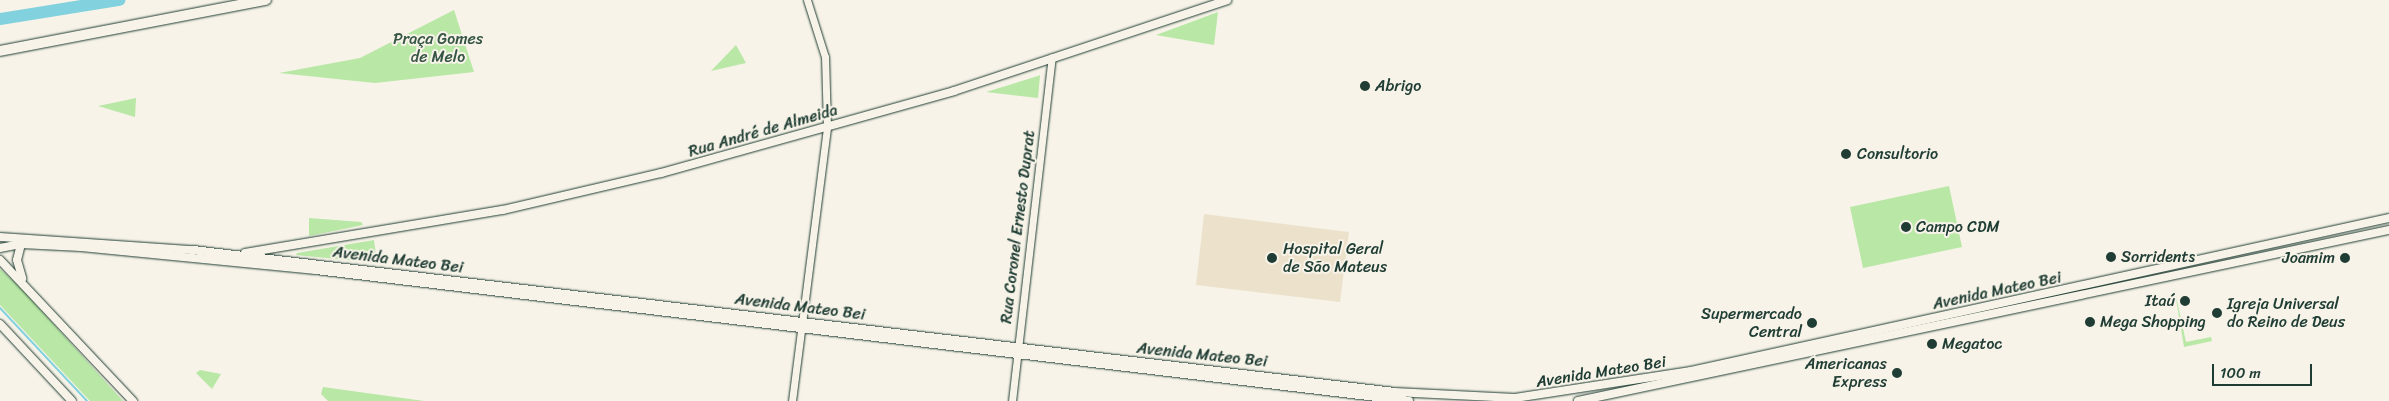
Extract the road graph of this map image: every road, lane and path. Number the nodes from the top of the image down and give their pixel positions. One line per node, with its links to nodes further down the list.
1 (266, 0): 4 (highway)
2 (807, 0): 6 (street)
3 (1227, 0): 5 (main road, Rua André de Almeida)
4 (0, 51)
5 (1052, 57): 6 (main road, Rua André de Almeida); 20 (street, Rua Coronel Ernesto Duprat)
6 (827, 127): 11 (main road, Rua André de Almeida); 17 (street)
7 (2389, 218): 20 (main road, Avenida Mateo Bei)
8 (2389, 230): 26 (main road, Avenida Mateo Bei)
9 (0, 237): 13 (main road, Avenida Mateo Bei)
10 (21, 244): 12 (main road, Avenida Mateo Bei); 15 (main road, Avenida Mateo Bei); 16 (main road)
11 (295, 246): 13 (main road, Rua André de Almeida); 15 (main road, Rua André de Almeida)
12 (0, 248)
13 (234, 255): 15 (main road, Avenida Mateo Bei)
14 (0, 260): 16 (main road)
15 (275, 263): 17 (main road, Avenida Mateo Bei); 19 (main road, Avenida Mateo Bei)
16 (22, 280): 22 (main road)
17 (802, 320): 19 (street); 20 (main road, Avenida Mateo Bei)
18 (0, 324): 21 (main road)
19 (801, 329): 20 (main road, Avenida Mateo Bei); 23 (street)
20 (1017, 352): 24 (street, Rua Coronel Ernesto Duprat); 25 (main road, Avenida Mateo Bei)
21 (72, 401)
22 (133, 401)
23 (792, 401)
24 (1012, 401)
25 (1409, 401)
26 (1578, 401)

